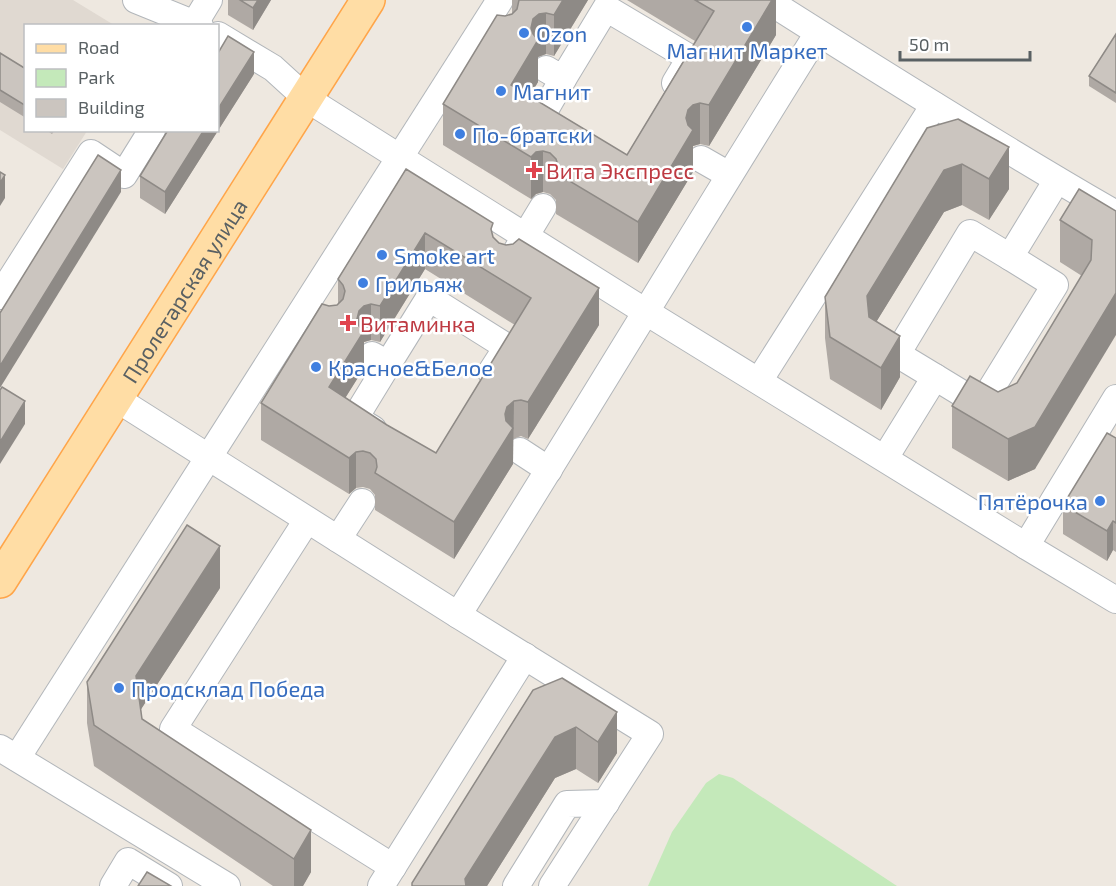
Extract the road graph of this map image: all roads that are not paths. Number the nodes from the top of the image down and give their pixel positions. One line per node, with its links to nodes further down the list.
1 (136, 0): 6 (street)
2 (209, 0): 6 (street)
3 (368, 0): 12 (main road, Пролетарская улица)
4 (500, 0): 7 (street)
5 (767, 0): 8 (street)
6 (198, 24)
7 (481, 30): 10 (street); 16 (street)
8 (818, 33): 13 (street); 18 (street)
9 (219, 36): 12 (street)
10 (504, 43)
11 (666, 98): 15 (street)
12 (306, 99): 16 (street); 30 (main road, Пролетарская улица)
13 (934, 105): 19 (street); 28 (street)
14 (152, 132): 25 (street)
15 (567, 142)
16 (399, 157): 22 (street); 34 (street)
17 (701, 159): 18 (street)
18 (729, 175): 26 (street)
19 (1057, 180): 21 (street); 23 (street)
20 (543, 207): 22 (street)
21 (1116, 214)
22 (525, 236): 24 (street); 26 (street)
23 (1010, 257): 27 (street); 27 (street)
24 (506, 267)
25 (0, 296)
26 (646, 312): 28 (street); 36 (street)
27 (935, 377): 35 (street)
28 (759, 381): 35 (street)
29 (482, 387): 32 (street)
30 (115, 398): 34 (street); 41 (main road, Пролетарская улица)
31 (1114, 410): 40 (street)
32 (389, 439)
33 (520, 451): 36 (street)
34 (208, 457): 38 (street); 45 (street)
35 (885, 459): 40 (street)
36 (549, 470): 43 (street)
37 (362, 502): 39 (street)
38 (307, 520): 39 (street); 47 (street)
39 (338, 540): 43 (street)
40 (1026, 546): 42 (street)
41 (0, 581)
42 (1116, 600)
43 (458, 615): 44 (street)
44 (525, 656): 46 (street); 47 (street)
45 (8, 753): 50 (street)
46 (606, 803): 51 (street); 52 (street)
47 (387, 876)
48 (113, 886): 49 (street)
49 (170, 886)
50 (226, 886)
51 (516, 886)
52 (552, 886)

